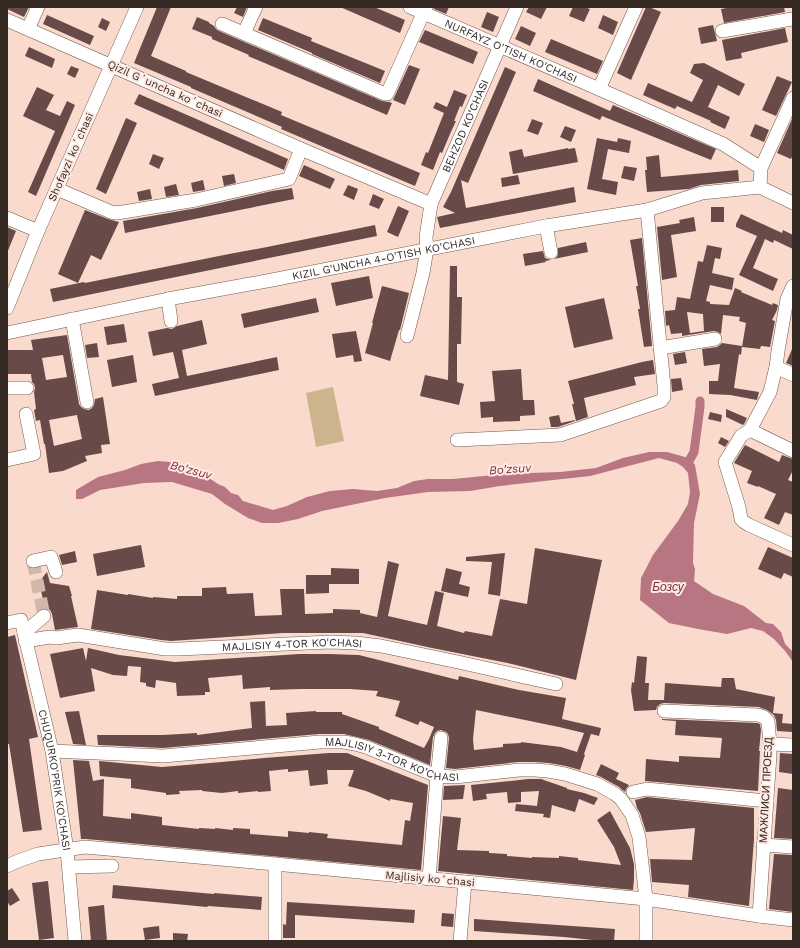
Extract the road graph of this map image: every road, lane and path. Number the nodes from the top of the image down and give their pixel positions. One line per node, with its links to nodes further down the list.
1 (38, 7): 11 (street)
2 (137, 7): 15 (street, Shofayzi koʻchasi)
3 (256, 7): 13 (street)
4 (410, 7): 7 (street, NURFAYZ O'TISH KO'CHASI)
5 (518, 7): 14 (street, BEHZOD KO‘CHASI)
6 (636, 7): 16 (street)
7 (424, 10): 13 (street); 14 (street, NURFAYZ O'TISH KO'CHASI)
8 (792, 17): 12 (street)
9 (7, 20): 11 (street, Qizil Gʻuncha koʻchasi)
10 (222, 24): 13 (street)
11 (28, 29): 15 (street, Qizil Gʻuncha koʻchasi)
12 (722, 31)
13 (244, 33)
14 (500, 46): 16 (street, NURFAYZ O'TISH KO'CHASI); 23 (street, BEHZOD KO‘CHASI)
15 (112, 66): 18 (street, Qizil Gʻuncha koʻchasi); 21 (street, Shofayzi koʻchasi)
16 (599, 89): 19 (street, NURFAYZ O'TISH KO'CHASI)
17 (793, 98): 19 (street)
18 (301, 149): 21 (street); 23 (street, Qizil Gʻuncha koʻchasi)
19 (761, 168): 20 (street)
20 (760, 187): 22 (street); 24 (street, KIZIL G'UNCHA 4-O'TISH KO'CHASI)
21 (57, 189): 27 (street, Shofayzi koʻchasi)
22 (793, 203)
23 (431, 204): 28 (street, BEHZOD KO‘CHASI)
24 (647, 210): 26 (street, KIZIL G'UNCHA 4-O'TISH KO'CHASI); 39 (street)
25 (7, 218): 27 (street)
26 (546, 226): 28 (street, KIZIL G'UNCHA 4-O'TISH KO'CHASI); 29 (street)
27 (38, 231): 33 (street, Shofayzi koʻchasi)
28 (427, 249): 31 (street, KIZIL G'UNCHA 4-O'TISH KO'CHASI); 37 (street, BEHZOD KO‘CHASI)
29 (551, 252)
30 (793, 286): 32 (street)
31 (168, 299): 34 (street, KIZIL G'UNCHA 4-O'TISH KO'CHASI); 35 (street)
32 (790, 300): 40 (street)
33 (7, 308)
34 (72, 320): 36 (street, KIZIL G'UNCHA 4-O'TISH KO'CHASI); 44 (street)
35 (171, 321)
36 (7, 333)
37 (407, 336)
38 (715, 339): 39 (street)
39 (660, 348): 47 (street)
40 (776, 367): 41 (street); 46 (street)
41 (793, 375)
42 (7, 388): 43 (street)
43 (26, 388)
44 (87, 402)
45 (26, 414): 49 (street)
46 (750, 430): 48 (street); 50 (street)
47 (457, 440)
48 (793, 451)
49 (7, 460)
50 (793, 545)
51 (33, 561): 52 (street)
52 (56, 572)
53 (44, 616): 55 (street)
54 (7, 623): 55 (street, MAJLISIY 4-TOR KO'CHASI)
55 (23, 632): 56 (street, MAJLISIY 4-TOR KO'CHASI); 61 (street, CHUQURKO'PRIK KO'CHASI)
56 (556, 684)
57 (664, 711): 59 (street, МАЖЛИСИ ПРОЕЗД)
58 (441, 738): 62 (street)
59 (770, 744): 60 (street); 64 (street, МАЖЛИСИ ПРОЕЗД)
60 (793, 745)
61 (52, 751): 62 (street, MAJLISIY 3-TOR KO'CHASI); 67 (street, CHUQURKO'PRIK KO'CHASI)
62 (437, 776): 72 (street); 74 (street, MAJLISIY 3-TOR KO'CHASI)
63 (633, 792): 64 (street)
64 (767, 801): 65 (street, МАЖЛИСИ ПРОЕЗД)
65 (763, 845): 66 (street); 75 (street, МАЖЛИСИ ПРОЕЗД)
66 (793, 847)
67 (67, 850): 68 (street, Majlisiy koʻchasi); 69 (street, Majlisiy koʻchasi); 71 (street, CHUQURKO'PRIK KO'CHASI)
68 (275, 864): 72 (street, Majlisiy koʻchasi); 78 (street)
69 (7, 866)
70 (112, 866): 71 (street)
71 (69, 867): 77 (street, CHUQURKO'PRIK KO'CHASI)
72 (429, 879): 73 (street, Majlisiy koʻchasi)
73 (465, 882): 74 (street, Majlisiy koʻchasi); 79 (street)
74 (646, 899): 75 (street, Majlisiy koʻchasi); 80 (street, MAJLISIY 3-TOR KO'CHASI)
75 (759, 916): 76 (street, Majlisiy koʻchasi)
76 (793, 920)
77 (76, 941)
78 (275, 941)
79 (460, 941)
80 (646, 941)

